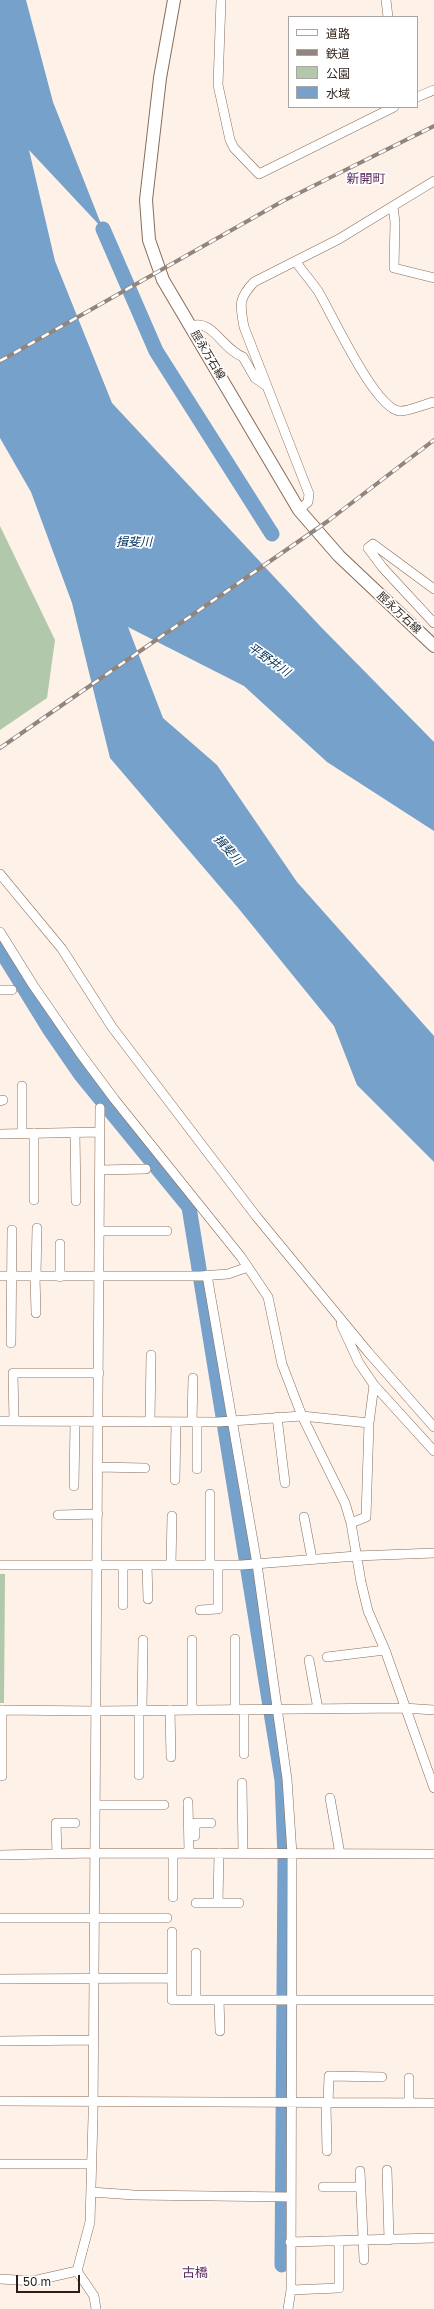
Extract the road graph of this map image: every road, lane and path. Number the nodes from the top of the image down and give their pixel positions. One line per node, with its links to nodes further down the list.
1 (167, 0): 5 (street)
2 (174, 0): 5 (main road, 脛永万石線)
3 (221, 0): 9 (street)
4 (386, 0): 6 (street)
5 (171, 16): 14 (main road, 脛永万石線)
6 (388, 16)
7 (434, 90): 8 (street)
8 (418, 97)
9 (392, 108)
10 (434, 181): 11 (street)
11 (393, 207): 12 (street); 13 (street)
12 (296, 262): 15 (street); 16 (street)
13 (434, 278)
14 (190, 326): 15 (street); 17 (main road, 脛永万石線)
15 (265, 385): 17 (street)
16 (434, 402)
17 (299, 510): 20 (main road, 脛永万石線)
18 (434, 589): 19 (street)
19 (434, 623)
20 (434, 646)
21 (0, 874): 49 (street)
22 (0, 932): 41 (street)
23 (0, 990): 24 (street)
24 (12, 990)
25 (22, 1086): 28 (street)
26 (100, 1108): 27 (street)
27 (100, 1132): 30 (street); 33 (street)
28 (22, 1133): 29 (street); 31 (street)
29 (34, 1133): 30 (street); 34 (street)
30 (75, 1133): 35 (street)
31 (0, 1134)
32 (146, 1169): 33 (street)
33 (100, 1170): 38 (street)
34 (34, 1200)
35 (76, 1201)
36 (37, 1228): 45 (street)
37 (12, 1230): 44 (street)
38 (100, 1231): 39 (street); 47 (street)
39 (167, 1231)
40 (60, 1244): 46 (street)
41 (248, 1267): 42 (street); 55 (street)
42 (207, 1275): 47 (street); 57 (street)
43 (0, 1276): 44 (street)
44 (12, 1276): 45 (street); 50 (street)
45 (36, 1276): 46 (street); 48 (street)
46 (60, 1276): 47 (street)
47 (100, 1277): 52 (street)
48 (36, 1313)
49 (336, 1313): 54 (street); 66 (street)
50 (12, 1343)
51 (150, 1354): 62 (street)
52 (99, 1373): 59 (street); 61 (street)
53 (193, 1378): 64 (street)
54 (374, 1385): 65 (street); 67 (street)
55 (302, 1416): 56 (street); 65 (street); 79 (street)
56 (277, 1417): 57 (street); 72 (street)
57 (231, 1420): 64 (street); 83 (street)
58 (0, 1421): 59 (street)
59 (14, 1421): 60 (street)
60 (76, 1422): 61 (street); 73 (street)
61 (98, 1422): 62 (street); 68 (street)
62 (150, 1422): 63 (street)
63 (176, 1422): 64 (street); 71 (street)
64 (194, 1422): 70 (street)
65 (369, 1423): 79 (street)
66 (434, 1427)
67 (434, 1451)
68 (98, 1468): 69 (street); 75 (street)
69 (144, 1468)
70 (197, 1469)
71 (175, 1480)
72 (285, 1483)
73 (74, 1486)
74 (210, 1494): 89 (street)
75 (98, 1514): 76 (street); 85 (street)
76 (58, 1515)
77 (172, 1516): 88 (street)
78 (304, 1517): 82 (street)
79 (351, 1523): 81 (street)
80 (434, 1552): 81 (street)
81 (356, 1556): 82 (street); 96 (street)
82 (312, 1559): 83 (street)
83 (257, 1564): 89 (street); 106 (street)
84 (0, 1565): 85 (street)
85 (97, 1566): 86 (street); 108 (street)
86 (123, 1566): 87 (street); 91 (street)
87 (147, 1566): 88 (street); 90 (street)
88 (172, 1566): 89 (street)
89 (214, 1566): 92 (street)
90 (148, 1599)
91 (123, 1605)
92 (200, 1610)
93 (235, 1639): 105 (street)
94 (143, 1640): 102 (street)
95 (192, 1640): 104 (street)
96 (385, 1650): 97 (street); 99 (street)
97 (327, 1657)
98 (309, 1660): 100 (street)
99 (404, 1708): 100 (street); 107 (street); 111 (street)
100 (318, 1709): 106 (street)
101 (1, 1710): 108 (street); 113 (street)
102 (140, 1710): 103 (street); 108 (street); 112 (street)
103 (170, 1710): 104 (street); 110 (street)
104 (192, 1710): 105 (street)
105 (240, 1710): 106 (street); 109 (street)
106 (278, 1710): 128 (street)
107 (434, 1710)
108 (96, 1711): 118 (street)
109 (244, 1754)
110 (171, 1757)
111 (430, 1763): 115 (street)
112 (139, 1775)
113 (2, 1776)
114 (242, 1783): 127 (street)
115 (434, 1788)
116 (330, 1798): 129 (street)
117 (188, 1802): 124 (street)
118 (96, 1805): 119 (street); 122 (street)
119 (164, 1805)
120 (75, 1823): 126 (street)
121 (211, 1823): 124 (street)
122 (95, 1853): 123 (street); 126 (street); 137 (street)
123 (173, 1853): 124 (street); 132 (street)
124 (192, 1853): 125 (street)
125 (219, 1853): 127 (street); 134 (street)
126 (57, 1854): 131 (street)
127 (243, 1854): 128 (street)
128 (292, 1854): 129 (street); 146 (street)
129 (340, 1854): 130 (street)
130 (434, 1854)
131 (0, 1855)
132 (173, 1897)
133 (196, 1903): 134 (street)
134 (218, 1903): 135 (street)
135 (239, 1903)
136 (0, 1918): 137 (street)
137 (94, 1918): 138 (street); 141 (street)
138 (167, 1918)
139 (172, 1932): 142 (street)
140 (196, 1953): 144 (street)
141 (94, 1978): 142 (street); 143 (street); 149 (street)
142 (171, 1978): 144 (street)
143 (0, 1980)
144 (196, 2000): 145 (street)
145 (219, 2000): 146 (street); 148 (street)
146 (291, 2000): 147 (street); 156 (street)
147 (434, 2000)
148 (220, 2031)
149 (93, 2040): 150 (street); 154 (street)
150 (0, 2041)
151 (382, 2077): 157 (street)
152 (409, 2078): 155 (street)
153 (0, 2101): 154 (street)
154 (93, 2101): 156 (street); 161 (street)
155 (409, 2103): 157 (street); 158 (street)
156 (292, 2104): 157 (street); 167 (street)
157 (327, 2104): 159 (street)
158 (434, 2104)
159 (327, 2151)
160 (0, 2164): 161 (street)
161 (92, 2164): 166 (street)
162 (387, 2170): 170 (street)
163 (360, 2171): 165 (street)
164 (323, 2187): 165 (street)
165 (361, 2187): 169 (street)
166 (91, 2192): 167 (street); 174 (street)
167 (290, 2197): 172 (street)
168 (434, 2238): 170 (street)
169 (363, 2240): 170 (street); 171 (street); 173 (street)
170 (389, 2240)
171 (339, 2241): 172 (street); 176 (street)
172 (290, 2242): 176 (street)
173 (364, 2260)
174 (76, 2271): 175 (street); 177 (street)
175 (0, 2279)
176 (291, 2290): 178 (street)
177 (96, 2309)
178 (288, 2309)

